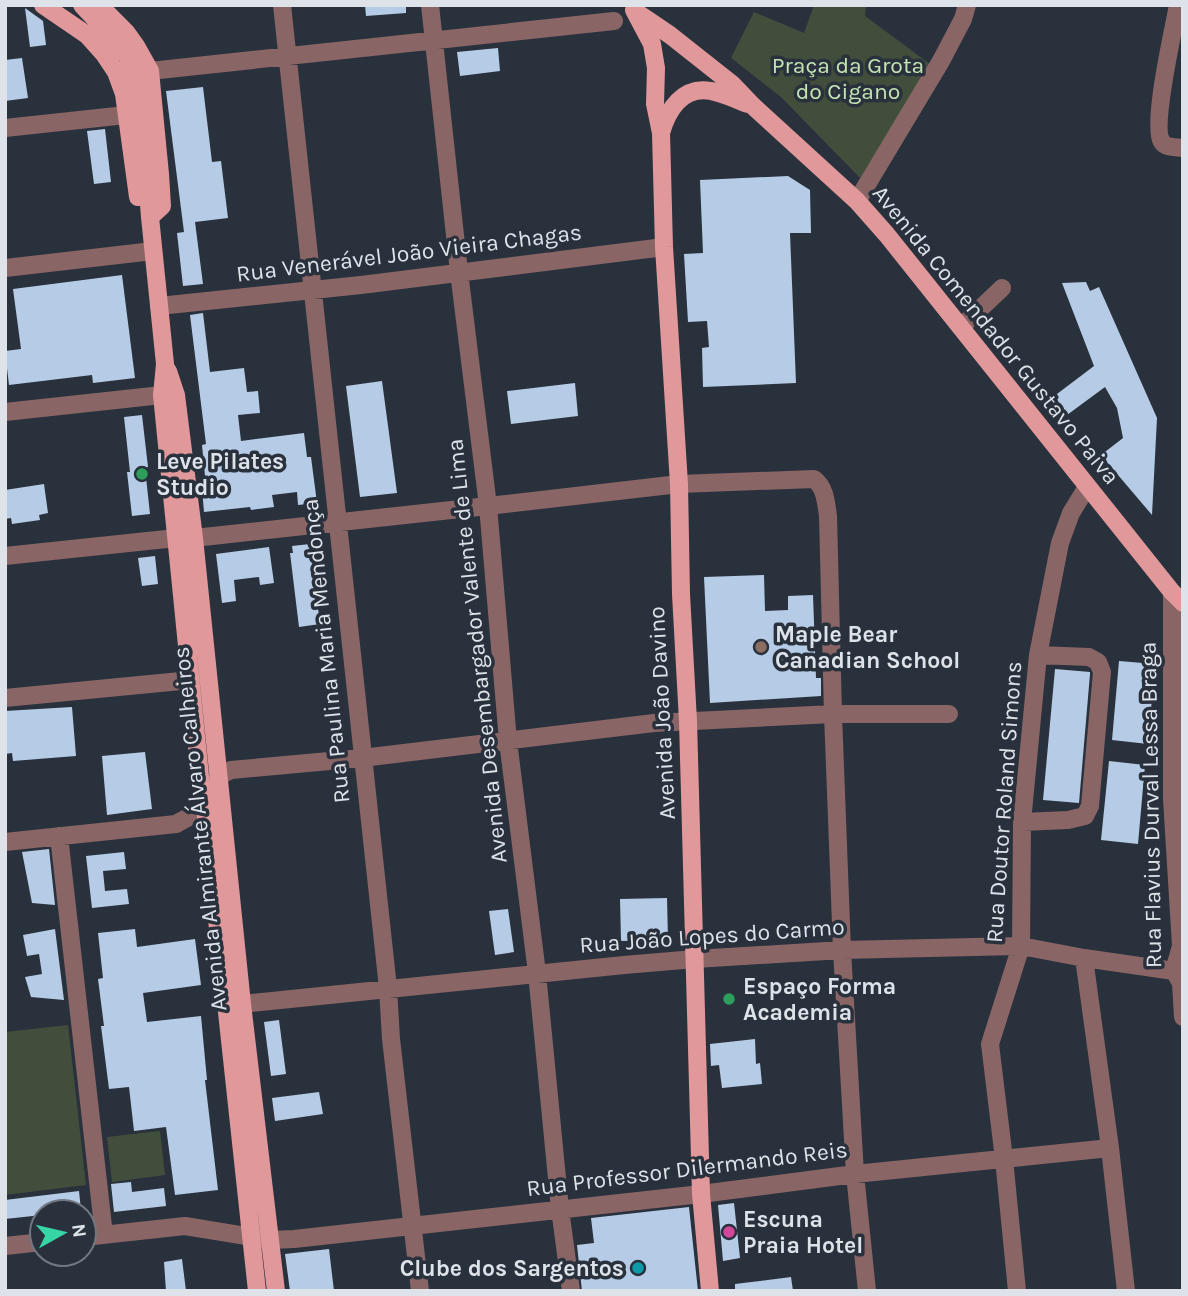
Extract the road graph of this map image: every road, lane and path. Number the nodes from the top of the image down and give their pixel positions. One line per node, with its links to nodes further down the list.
1 (43, 5): 14 (main road)
2 (82, 5): 19 (main road)
3 (99, 5): 12 (main road, Avenida Almirante Álvaro Calheiros)
4 (282, 5): 11 (street, Rua Paulina Maria Mendonça)
5 (430, 5): 10 (street, Avenida Desembargador Valente de Lima)
6 (967, 5): 18 (street)
7 (1178, 5): 17 (street)
8 (631, 8): 13 (main road, Avenida Comendador Gustavo Paiva); 16 (main road, Avenida João Davino)
9 (614, 21): 10 (street)
10 (434, 39): 11 (street); 23 (street, Avenida Desembargador Valente de Lima)
11 (288, 56): 12 (street); 25 (street, Rua Paulina Maria Mendonça)
12 (150, 71): 19 (main road, Avenida Almirante Álvaro Calheiros)
13 (753, 106): 16 (main road, Avenida João Davino); 18 (main road, Avenida Comendador Gustavo Paiva)
14 (126, 115): 15 (street); 20 (main road)
15 (5, 128)
16 (661, 133): 21 (main road, Avenida João Davino)
17 (1175, 147)
18 (857, 201): 27 (main road, Avenida Comendador Gustavo Paiva)
19 (150, 218): 20 (main road, Avenida Almirante Álvaro Calheiros)
20 (153, 247): 22 (street); 26 (main road, Avenida Almirante Álvaro Calheiros)
21 (664, 247): 23 (street, Rua Venerável João Vieira Chagas); 31 (main road, Avenida João Davino)
22 (5, 268)
23 (459, 272): 25 (street, Rua Venerável João Vieira Chagas); 33 (street, Avenida Desembargador Valente de Lima)
24 (1002, 288): 27 (street)
25 (312, 290): 26 (street, Rua Venerável João Vieira Chagas); 34 (street, Rua Paulina Maria Mendonça)
26 (159, 306): 28 (main road, Avenida Almirante Álvaro Calheiros)
27 (961, 327): 32 (main road, Avenida Comendador Gustavo Paiva)
28 (165, 364): 29 (main road, Avenida Almirante Álvaro Calheiros); 36 (main road, Avenida Almirante Álvaro Calheiros)
29 (163, 395): 30 (street); 35 (main road, Avenida Almirante Álvaro Calheiros)
30 (5, 412)
31 (679, 484): 33 (street); 42 (street); 44 (main road, Avenida João Davino)
32 (1087, 487): 38 (main road, Avenida Comendador Gustavo Paiva); 39 (street, Rua Doutor Roland Simons)
33 (488, 506): 34 (street); 45 (street, Avenida Desembargador Valente de Lima)
34 (337, 523): 36 (street); 46 (street, Rua Paulina Maria Mendonça)
35 (176, 538): 37 (street); 40 (main road, Avenida Almirante Álvaro Calheiros)
36 (194, 538): 47 (main road, Avenida Almirante Álvaro Calheiros)
37 (5, 556)
38 (1177, 598): 56 (street, Rua Flavius Durval Lessa Braga)
39 (1038, 655): 49 (street, Rua Doutor Roland Simons); 49 (street)
40 (191, 680): 41 (street); 48 (main road, Avenida Almirante Álvaro Calheiros)
41 (5, 698)
42 (833, 714): 43 (street); 44 (street); 53 (street)
43 (949, 714)
44 (688, 721): 45 (street); 55 (main road, Avenida João Davino)
45 (508, 741): 46 (street); 57 (street, Avenida Desembargador Valente de Lima)
46 (362, 758): 47 (street); 58 (street, Rua Paulina Maria Mendonça)
47 (219, 776): 48 (street); 59 (main road, Avenida Almirante Álvaro Calheiros)
48 (205, 808): 50 (street); 69 (main road, Avenida Almirante Álvaro Calheiros)
49 (1022, 822): 52 (street, Rua Doutor Roland Simons)
50 (59, 836): 51 (street); 67 (street)
51 (5, 842)
52 (1021, 946): 53 (street, Rua João Lopes do Carmo); 54 (street, Rua João Lopes do Carmo); 62 (street, Rua Doutor Roland Simons)
53 (842, 950): 55 (street, Rua João Lopes do Carmo); 63 (street)
54 (1083, 958): 56 (street, Rua João Lopes do Carmo); 61 (street)
55 (695, 959): 57 (street, Rua João Lopes do Carmo); 64 (main road, Avenida João Davino)
56 (1178, 969): 60 (street, Rua Flavius Durval Lessa Braga)
57 (537, 973): 58 (street, Rua João Lopes do Carmo); 65 (street, Avenida Desembargador Valente de Lima)
58 (388, 988): 59 (street, Rua João Lopes do Carmo); 66 (street, Rua Paulina Maria Mendonça)
59 (242, 1004): 70 (main road, Avenida Almirante Álvaro Calheiros)
60 (1183, 1017)
61 (1110, 1148): 62 (street, Rua Professor Dilermando Reis); 80 (street)
62 (1004, 1159): 63 (street, Rua Professor Dilermando Reis); 79 (street, Rua Doutor Roland Simons)
63 (855, 1174): 64 (street, Rua Professor Dilermando Reis); 78 (street)
64 (701, 1194): 65 (street, Rua Professor Dilermando Reis); 77 (main road, Avenida João Davino)
65 (560, 1209): 66 (street, Rua Professor Dilermando Reis); 76 (street, Avenida Desembargador Valente de Lima)
66 (414, 1225): 70 (street, Rua Professor Dilermando Reis); 75 (street, Rua Paulina Maria Mendonça)
67 (104, 1235): 68 (street, Rua Professor Dilermando Reis); 69 (street, Rua Professor Dilermando Reis)
68 (98, 1236)
69 (251, 1236): 70 (street, Rua Professor Dilermando Reis); 73 (main road, Avenida Almirante Álvaro Calheiros)
70 (271, 1240): 74 (main road, Avenida Almirante Álvaro Calheiros)
71 (28, 1243): 72 (street)
72 (5, 1245)
73 (257, 1291)
74 (276, 1291)
75 (421, 1291)
76 (571, 1291)
77 (710, 1291)
78 (867, 1291)
79 (1017, 1291)
80 (1126, 1291)

